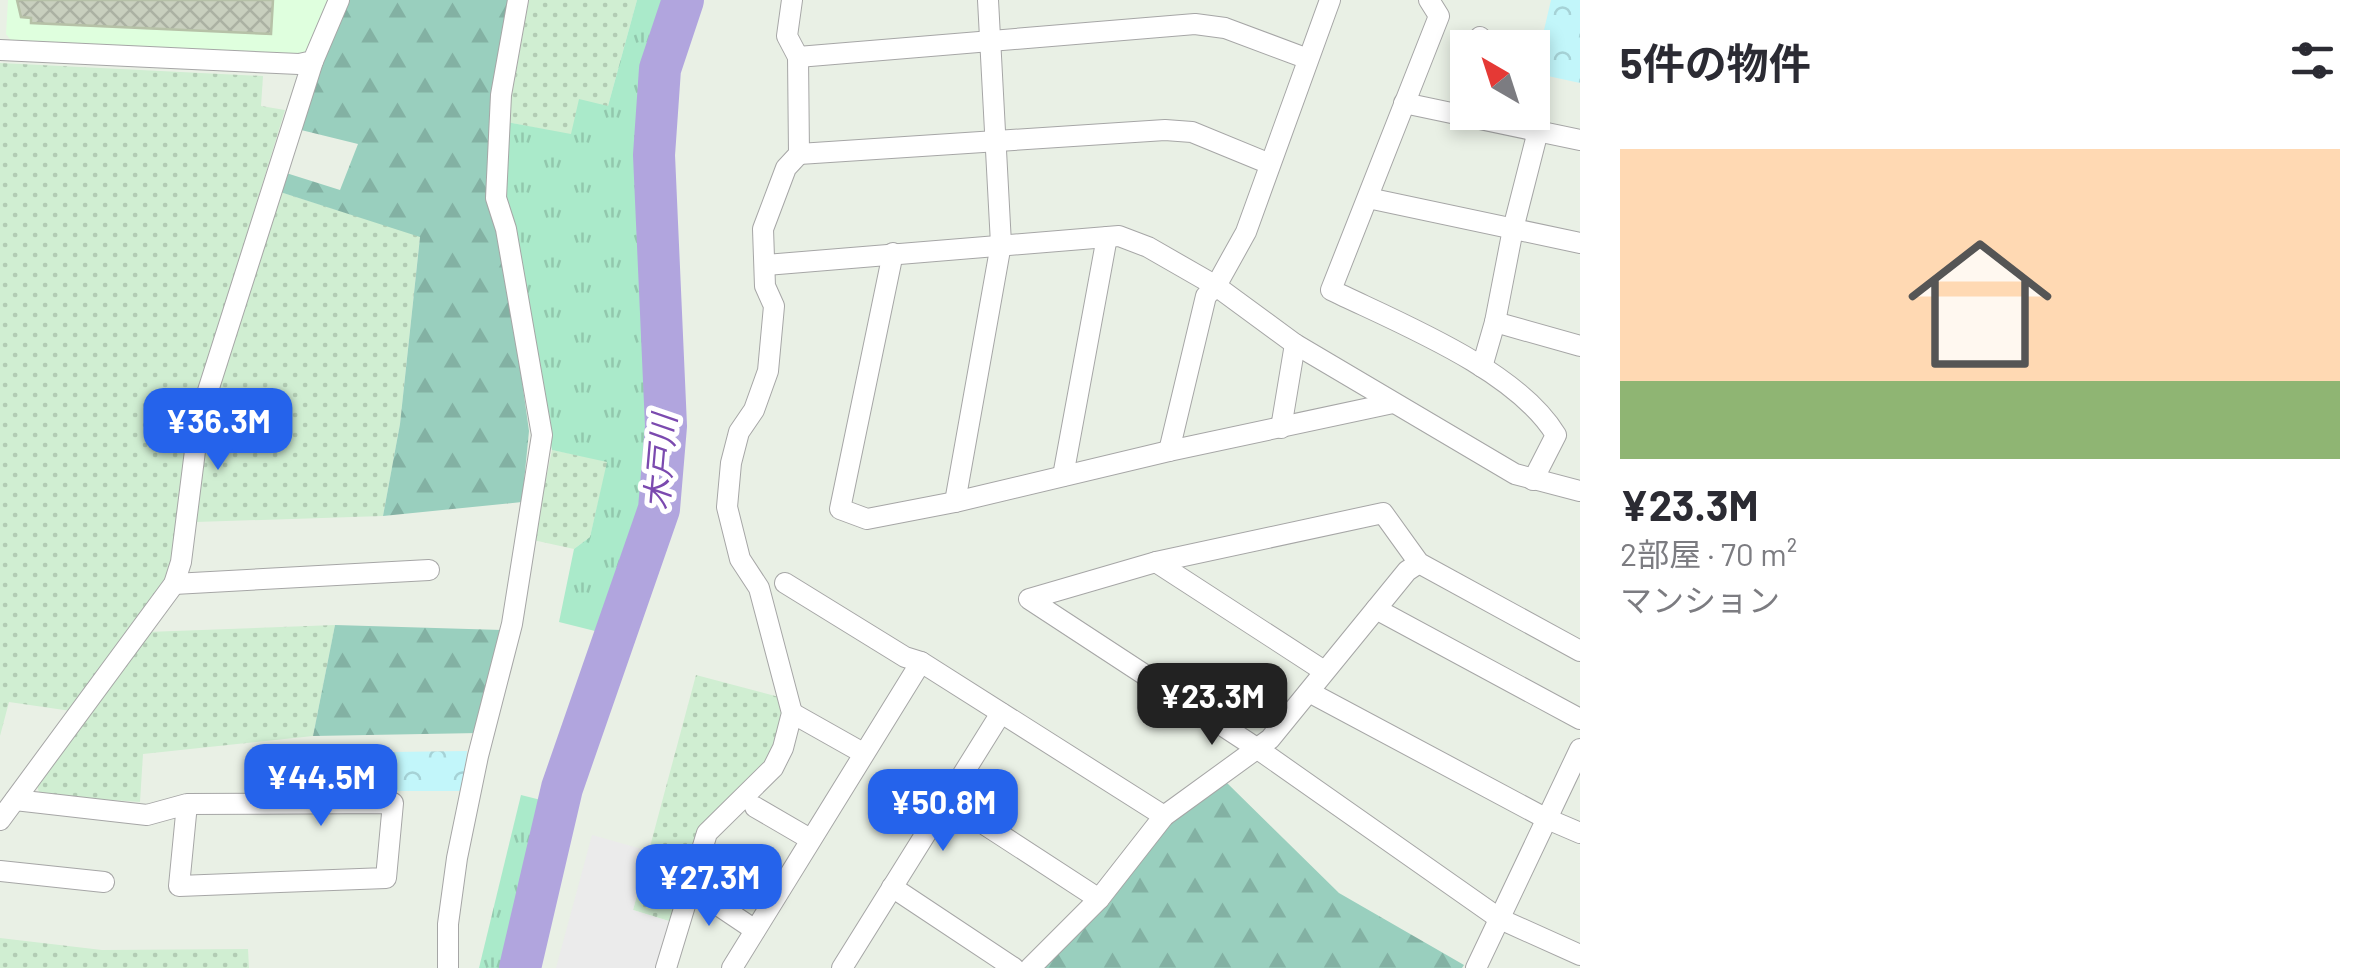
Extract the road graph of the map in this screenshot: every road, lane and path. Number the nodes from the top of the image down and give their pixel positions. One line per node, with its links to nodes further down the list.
1 (338, 0): 10 (street)
2 (518, 0): 72 (street)
3 (792, 0): 9 (street)
4 (988, 0): 7 (street)
5 (1330, 0): 11 (street)
6 (1429, 0): 12 (street)
7 (990, 43): 9 (street); 11 (street); 17 (street)
8 (0, 50): 10 (street)
9 (798, 58): 18 (street)
10 (313, 60): 43 (street)
11 (1308, 60): 19 (street)
12 (1404, 103): 13 (street); 20 (street)
13 (1450, 113)
14 (1533, 130): 15 (street)
15 (1538, 131): 16 (street); 21 (street)
16 (1580, 140)
17 (995, 143): 18 (street); 19 (street); 24 (street)
18 (798, 154): 26 (street)
19 (1270, 164): 27 (street)
20 (1368, 198): 21 (street); 31 (street)
21 (1512, 229): 23 (street); 28 (street)
22 (1107, 237): 24 (street); 27 (street); 35 (street)
23 (1580, 243)
24 (1001, 244): 25 (street); 38 (street)
25 (893, 254): 26 (street); 38 (street)
26 (766, 264): 49 (street)
27 (1216, 286): 29 (street); 34 (street)
28 (1495, 322): 30 (street); 31 (street)
29 (1295, 344): 32 (street); 33 (street)
30 (1580, 346)
31 (1482, 367): 36 (street)
32 (1394, 403): 33 (street); 36 (street)
33 (1281, 428): 34 (street)
34 (1169, 451): 35 (street)
35 (1063, 476): 38 (street)
36 (1534, 480): 37 (street)
37 (1580, 491)
38 (955, 502)
39 (1156, 562): 40 (street); 47 (street); 52 (street)
40 (1419, 563): 44 (street); 45 (street)
41 (429, 570): 43 (street)
42 (784, 583): 46 (street)
43 (174, 584): 55 (street)
44 (1376, 609): 47 (street); 51 (street)
45 (1580, 651)
46 (921, 662): 50 (street); 54 (street)
47 (1324, 671): 48 (street)
48 (1309, 692): 52 (street); 60 (street)
49 (792, 713): 54 (street); 66 (street)
50 (1001, 713): 56 (street); 59 (street)
51 (1580, 718)
52 (1255, 747): 59 (street); 69 (street)
53 (1580, 749): 60 (street)
54 (863, 753): 63 (street)
55 (15, 800): 57 (street); 61 (street)
56 (947, 800): 67 (street); 68 (street)
57 (187, 804): 57 (street)
58 (754, 807): 63 (street)
59 (1164, 816): 68 (street)
60 (1545, 818): 62 (street); 69 (street)
61 (0, 820)
62 (1580, 833)
63 (810, 840): 70 (street)
64 (0, 871): 65 (street)
65 (104, 882)
66 (691, 887): 70 (street); 73 (street)
67 (892, 888): 75 (street); 76 (street)
68 (1099, 898): 77 (street)
69 (1500, 919): 71 (street); 78 (street)
70 (755, 930): 74 (street)
71 (1580, 955)
72 (448, 968)
73 (666, 968)
74 (732, 968)
75 (842, 968)
76 (1014, 968)
77 (1030, 968)
78 (1476, 968)

